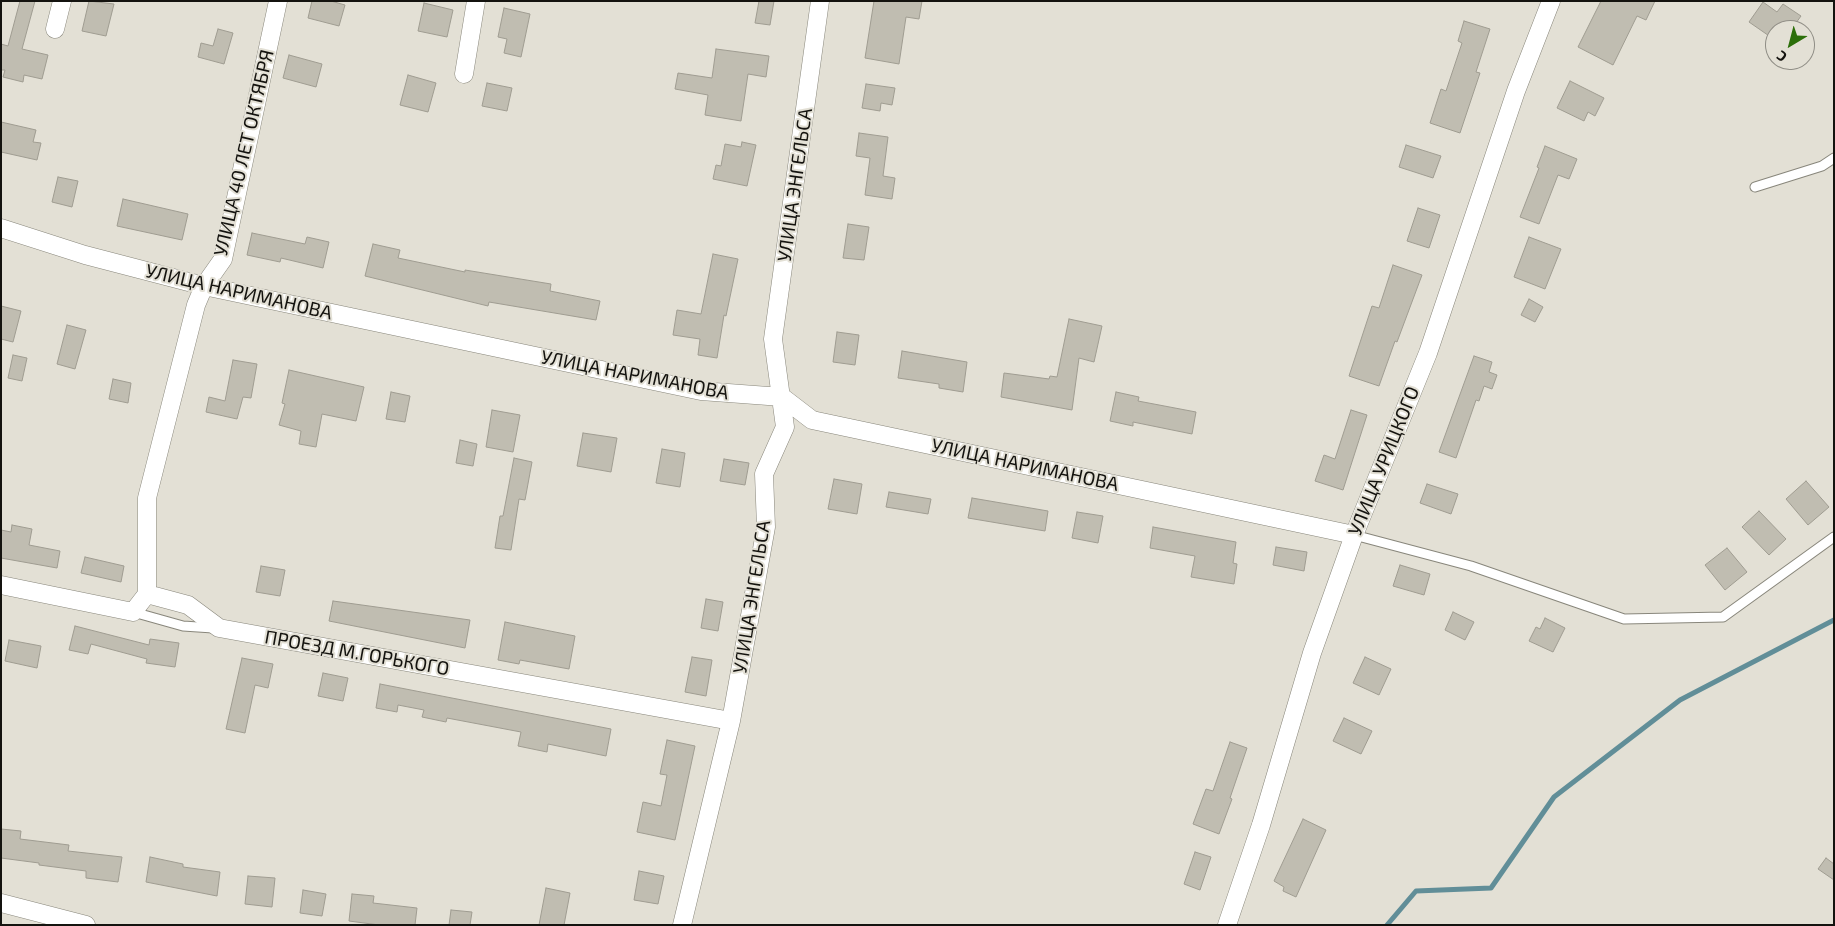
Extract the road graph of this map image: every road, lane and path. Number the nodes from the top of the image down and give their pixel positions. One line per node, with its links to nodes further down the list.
1 (62, 1): 6 (street)
2 (278, 1): 11 (street, УЛИЦА 40 ЛЕТ ОКТЯБРЯ)
3 (476, 1): 7 (street)
4 (820, 1): 12 (street, УЛИЦА ЭНГЕЛЬСА)
5 (1551, 1): 13 (street, УЛИЦА УРИЦКОГО)
6 (55, 29)
7 (464, 74)
8 (1834, 158): 9 (lane)
9 (1755, 187)
10 (1, 228): 11 (street, УЛИЦА НАРИМАНОВА)
11 (204, 286): 12 (street, УЛИЦА НАРИМАНОВА); 16 (street, УЛИЦА 40 ЛЕТ ОКТЯБРЯ)
12 (782, 397): 13 (street, УЛИЦА НАРИМАНОВА); 19 (street, УЛИЦА ЭНГЕЛЬСА)
13 (1354, 535): 14 (lane); 23 (street, УЛИЦА УРИЦКОГО)
14 (1834, 537)
15 (1, 586): 17 (street)
16 (148, 594): 17 (street); 18 (street, ПРОЕЗД М.ГОРЬКОГО)
17 (133, 612): 18 (lane)
18 (218, 628): 19 (street, ПРОЕЗД М.ГОРЬКОГО)
19 (731, 721): 22 (street, УЛИЦА ЭНГЕЛЬСА)
20 (1, 903): 21 (street)
21 (86, 925)
22 (682, 925)
23 (1226, 925)

